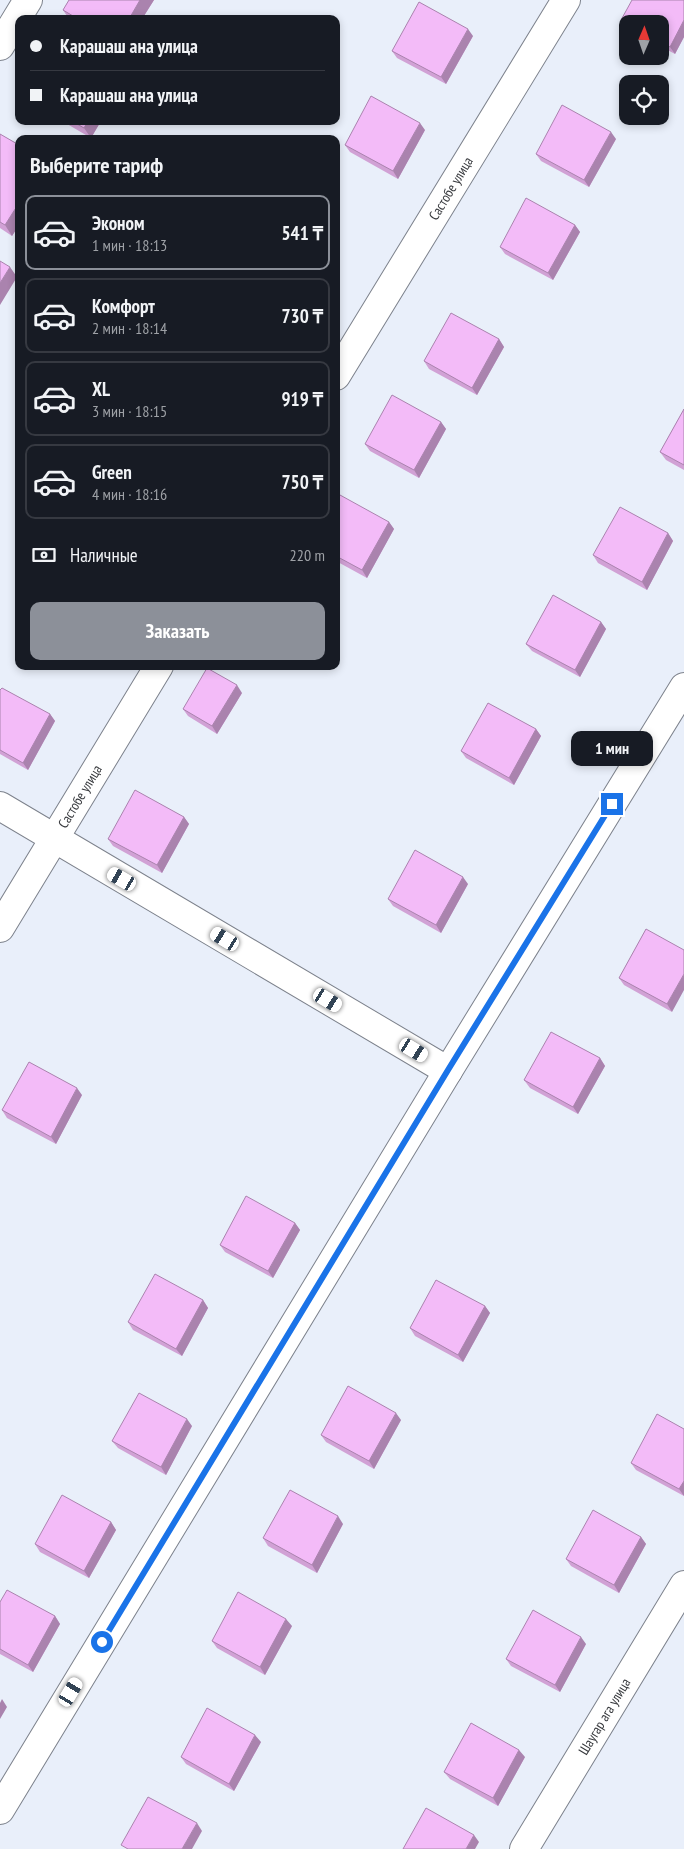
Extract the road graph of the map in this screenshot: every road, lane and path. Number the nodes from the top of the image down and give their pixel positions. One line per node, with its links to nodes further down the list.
1 (28, 0): 3 (street)
2 (566, 0): 6 (street, Састобе улица)
3 (19, 15)
4 (15, 21): 5 (street)
5 (0, 46)
6 (340, 369)
7 (157, 670): 10 (street, Састобе улица)
8 (684, 687): 12 (street)
9 (0, 806): 10 (street)
10 (54, 838): 11 (street, Састобе улица); 12 (street)
11 (0, 928)
12 (448, 1070): 14 (street)
13 (684, 1585): 15 (street, Шаугар ага улица)
14 (0, 1810)
15 (524, 1849)

